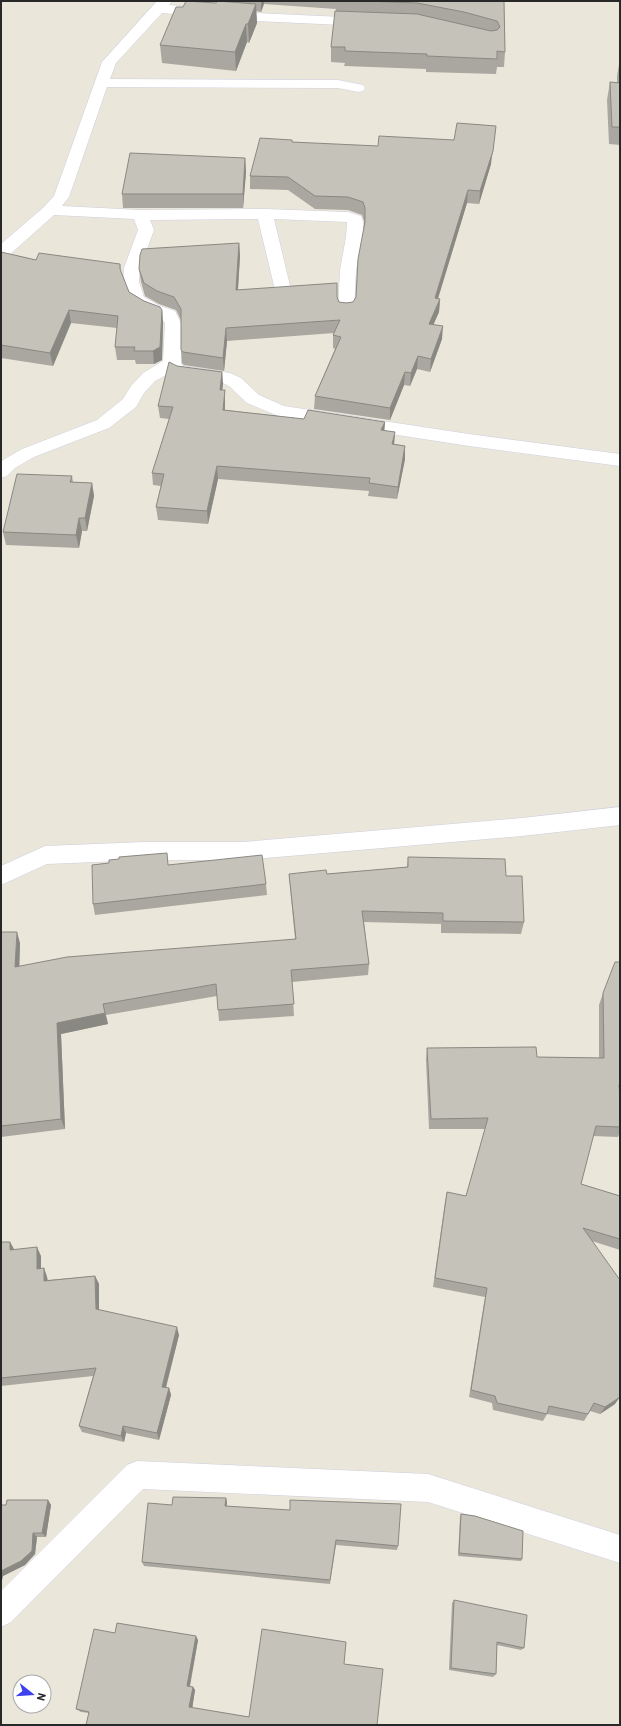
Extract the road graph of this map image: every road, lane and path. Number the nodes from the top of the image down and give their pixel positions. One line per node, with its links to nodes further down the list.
1 (162, 5): 2 (street); 3 (street)
2 (380, 22)
3 (102, 83): 4 (street); 5 (street)
4 (358, 88)
5 (50, 210): 7 (street); 8 (street)
6 (265, 214): 7 (street); 9 (street); 10 (street)
7 (140, 215): 11 (street)
8 (1, 252)
9 (284, 294)
10 (346, 310)
11 (172, 364): 12 (street); 13 (street)
12 (620, 460)
13 (1, 472)
14 (620, 816): 15 (street)
15 (1, 876)
16 (620, 1549): 17 (street)
17 (1, 1612)

